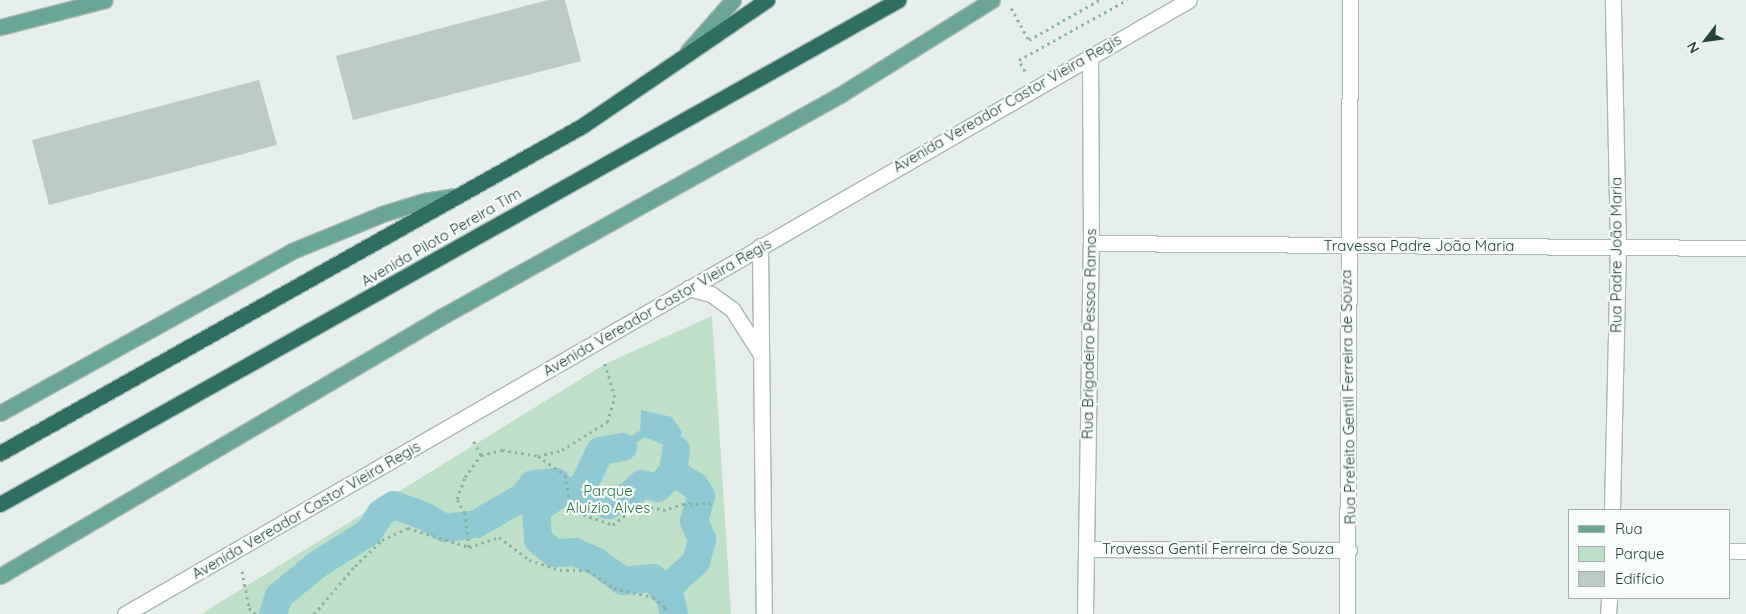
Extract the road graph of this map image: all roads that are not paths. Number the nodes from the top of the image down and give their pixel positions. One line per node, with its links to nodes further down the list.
1 (105, 0): 9 (main road)
2 (733, 0): 10 (main road)
3 (767, 0): 10 (highway, Avenida Piloto Pereira Tim)
4 (898, 0): 22 (highway, Avenida Piloto Pereira Tim)
5 (992, 0): 28 (main road)
6 (1189, 0): 11 (street, Avenida Vereador Castor Vieira Regis)
7 (1350, 0): 15 (street, Rua Prefeito Gentil Ferreira de Souza)
8 (1613, 0): 16 (street, Rua Padre João Maria)
9 (0, 27)
10 (686, 53): 12 (highway, Avenida Piloto Pereira Tim)
11 (1090, 55): 13 (street, Rua Brigadeiro Pessoa Ramos); 14 (street, Avenida Vereador Castor Vieira Regis)
12 (463, 195): 20 (main road); 21 (highway, Avenida Piloto Pereira Tim)
13 (1091, 243): 15 (street, Travessa Padre João Maria); 24 (street, Rua Brigadeiro Pessoa Ramos)
14 (760, 246): 18 (street, Avenida Vereador Castor Vieira Regis); 19 (street)
15 (1347, 246): 16 (street, Travessa Padre João Maria); 25 (street, Rua Prefeito Gentil Ferreira de Souza)
16 (1618, 246): 17 (street, Travessa Padre João Maria); 23 (street, Rua Padre João Maria)
17 (1746, 248)
18 (688, 288): 19 (street); 30 (street, Avenida Vereador Castor Vieira Regis)
19 (761, 354): 31 (street)
20 (0, 413)
21 (0, 453)
22 (0, 504)
23 (1612, 509)
24 (1086, 548): 25 (street, Travessa Gentil Ferreira de Souza); 32 (street, Rua Brigadeiro Pessoa Ramos)
25 (1350, 550): 33 (street, Rua Prefeito Gentil Ferreira de Souza)
26 (1731, 551): 27 (street)
27 (1746, 551)
28 (0, 576)
29 (1609, 599): 34 (street)
30 (125, 614)
31 (764, 614)
32 (1085, 614)
33 (1348, 614)
34 (1608, 614)

